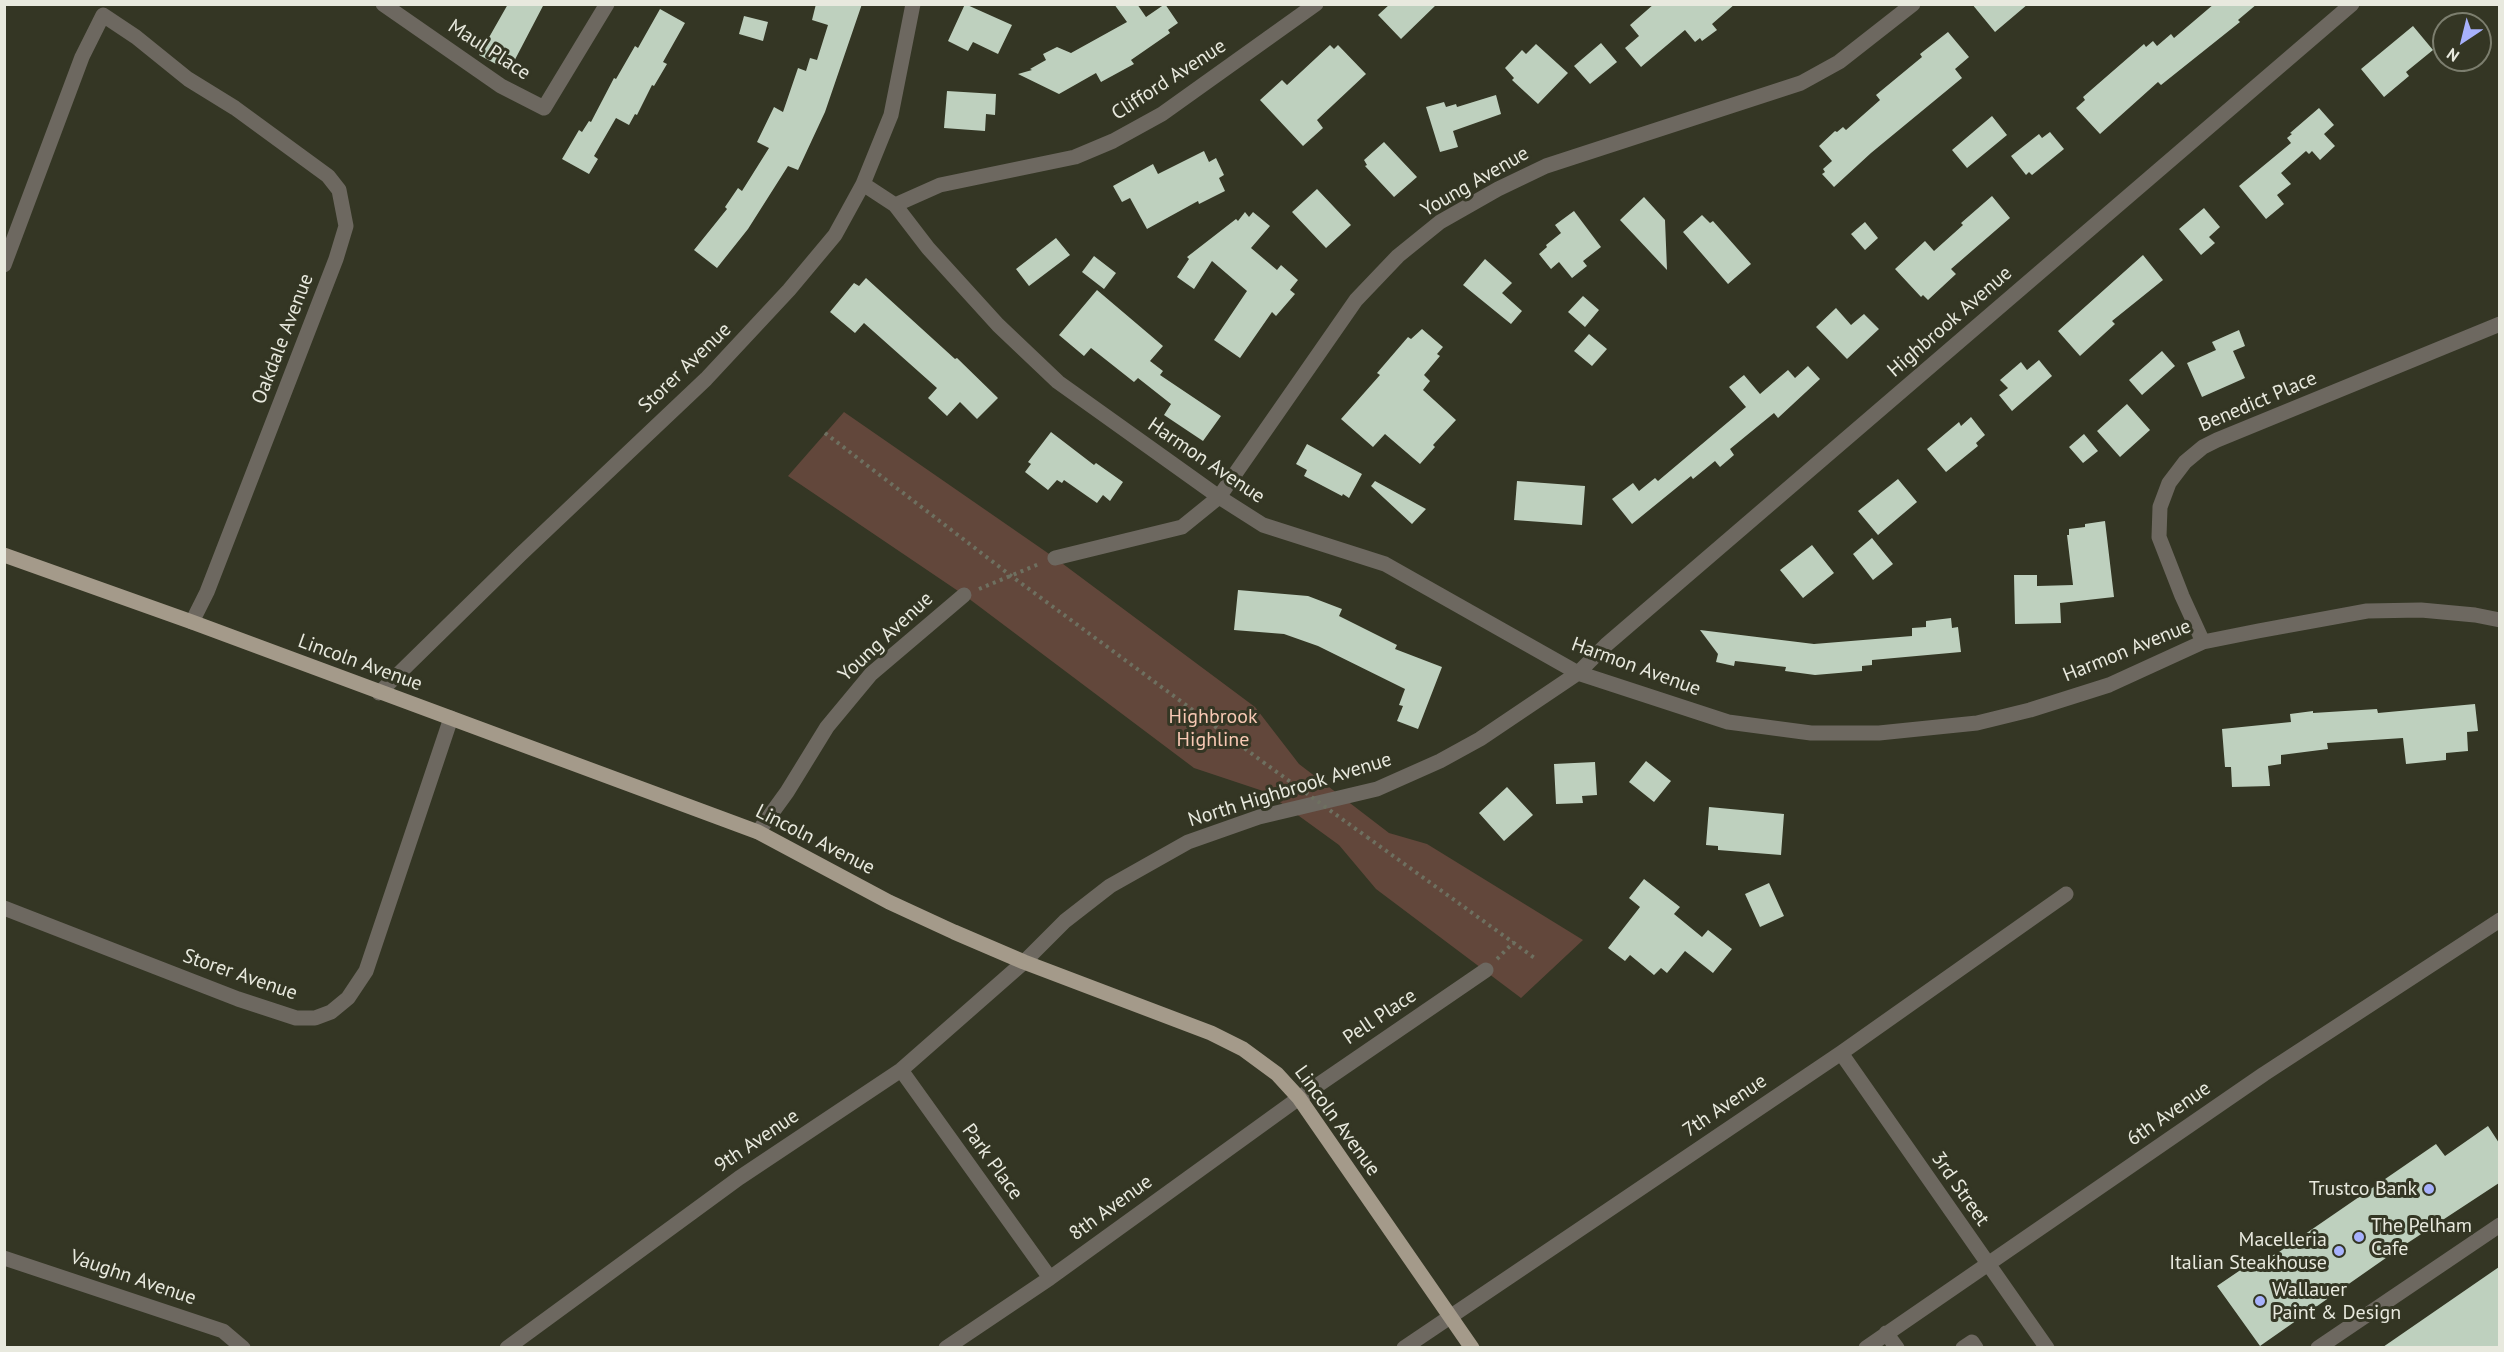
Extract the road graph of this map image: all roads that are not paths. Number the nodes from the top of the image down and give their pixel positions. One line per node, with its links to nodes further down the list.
1 (383, 4): 2 (street, Maul Place)
2 (607, 4)
3 (912, 4): 7 (street, Storer Avenue)
4 (1316, 4): 8 (street, Clifford Avenue)
5 (1913, 4): 11 (street, Young Avenue)
6 (2352, 4): 18 (street, Highbrook Avenue)
7 (862, 184): 8 (street, Harmon Avenue); 19 (street, Storer Avenue)
8 (895, 204): 11 (street, Harmon Avenue)
9 (4, 265): 16 (street, Oakdale Avenue)
10 (2499, 324): 17 (street, Benedict Place)
11 (1219, 497): 13 (street, Young Avenue); 18 (street, Harmon Avenue)
12 (4, 555): 16 (main road, Lincoln Avenue)
13 (1055, 558)
14 (964, 595): 21 (street, Young Avenue)
15 (2499, 620): 17 (street, Harmon Avenue)
16 (192, 622): 19 (main road, Lincoln Avenue)
17 (2203, 642): 18 (street, Harmon Avenue)
18 (1578, 673): 25 (street, North Highbrook Avenue)
19 (379, 693): 20 (main road, Lincoln Avenue)
20 (451, 718): 21 (main road, Lincoln Avenue); 23 (street, Storer Avenue)
21 (758, 832): 25 (main road, Lincoln Avenue)
22 (2066, 894): 27 (street, 7th Avenue)
23 (4, 908)
24 (2499, 920): 32 (street, 6th Avenue)
25 (1024, 962): 28 (street, 9th Avenue); 29 (main road, Lincoln Avenue)
26 (1486, 970): 29 (street, Pell Place)
27 (1841, 1053): 32 (street, 3rd Street); 34 (street, 7th Avenue)
28 (901, 1070): 33 (street, Park Place); 37 (street, 9th Avenue)
29 (1299, 1098): 33 (street, 8th Avenue); 34 (main road, Lincoln Avenue)
30 (2499, 1225): 46 (street)
31 (4, 1257): 36 (street, Vaughn Avenue)
32 (1987, 1265): 35 (street, 6th Avenue); 45 (street, 3rd Street)
33 (1050, 1278): 38 (street, 8th Avenue)
34 (1449, 1316): 39 (street, 7th Avenue); 40 (main road, Lincoln Avenue)
35 (1887, 1334): 41 (street, 6th Avenue); 42 (street)
36 (243, 1347)
37 (507, 1347)
38 (946, 1347)
39 (1404, 1347)
40 (1472, 1347)
41 (1866, 1347)
42 (1897, 1347)
43 (1963, 1347): 44 (street)
44 (1976, 1347)
45 (2047, 1347)
46 (2318, 1347)

